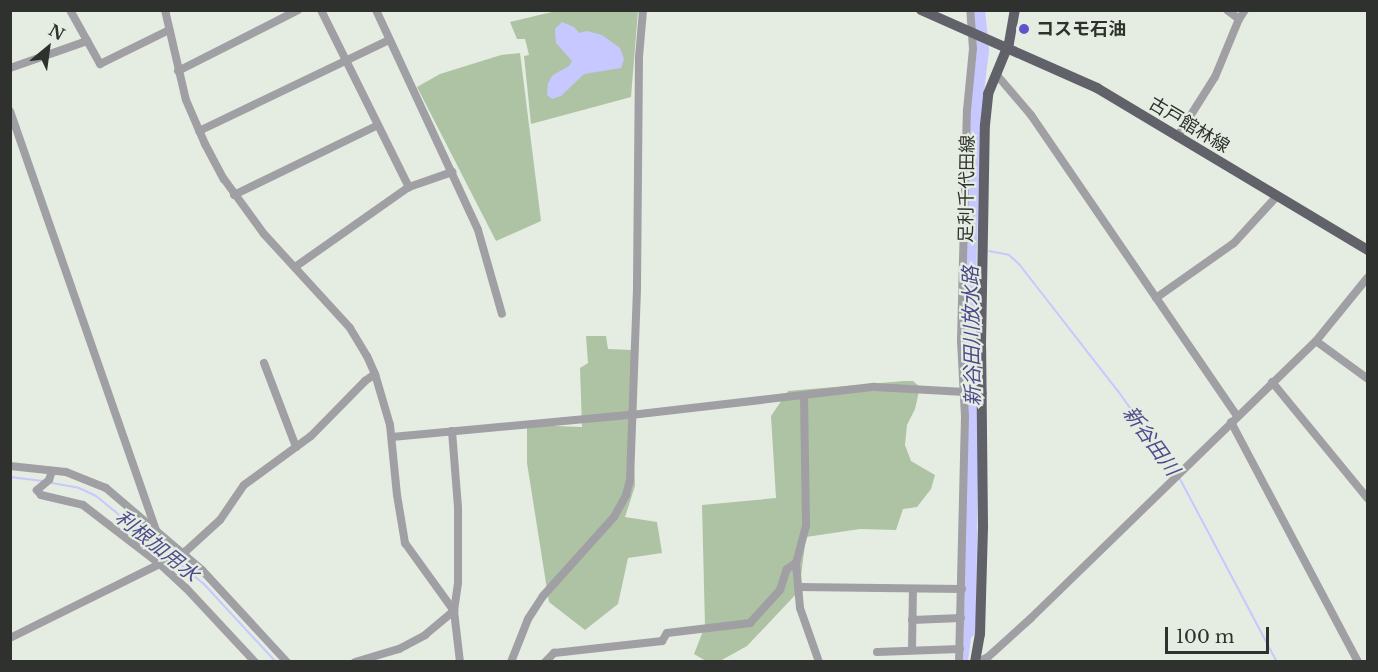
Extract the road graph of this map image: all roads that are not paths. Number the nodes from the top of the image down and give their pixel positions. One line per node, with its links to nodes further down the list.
1 (70, 10): 16 (street)
2 (165, 10): 13 (street)
3 (298, 10): 20 (street)
4 (321, 10): 18 (street)
5 (376, 10): 15 (street)
6 (643, 10): 43 (street)
7 (921, 10): 14 (main road)
8 (970, 10): 14 (street)
9 (1015, 10): 17 (main road, 足利千代田線)
10 (1227, 10): 12 (street)
11 (1245, 10): 12 (street)
12 (1239, 19): 25 (street)
13 (169, 30): 16 (street); 20 (street)
14 (975, 34): 17 (main road, 古戸館林線); 40 (street)
15 (389, 40): 18 (street); 26 (street)
16 (87, 41): 19 (street)
17 (1007, 49): 21 (main road, 足利千代田線); 25 (main road, 古戸館林線)
18 (346, 60): 23 (street); 24 (street)
19 (10, 68)
20 (178, 71): 24 (street)
21 (996, 74): 33 (street); 41 (main road, 足利千代田線)
22 (10, 111): 51 (street)
23 (376, 126): 27 (street); 28 (street)
24 (199, 131): 28 (street)
25 (1177, 137): 29 (main road, 古戸館林線)
26 (452, 172): 27 (street); 34 (street)
27 (409, 188): 31 (street)
28 (234, 195): 31 (street)
29 (1277, 196): 30 (main road, 古戸館林線); 33 (street)
30 (1368, 250)
31 (295, 267): 37 (street)
32 (1368, 277): 35 (street)
33 (1156, 298): 44 (street)
34 (502, 314)
35 (1316, 341): 38 (street); 39 (street)
36 (264, 363): 47 (street)
37 (375, 374): 46 (street); 47 (street)
38 (1368, 379)
39 (1272, 382): 44 (street); 50 (street)
40 (965, 394): 41 (street); 42 (street); 56 (street)
41 (980, 394): 73 (main road, 足利千代田線)
42 (804, 396): 43 (street); 53 (street)
43 (631, 415): 45 (street); 69 (street)
44 (1234, 419): 73 (street); 74 (street)
45 (452, 431): 46 (street); 58 (street)
46 (392, 437): 58 (street)
47 (296, 447): 52 (street)
48 (10, 466): 49 (street)
49 (52, 471): 51 (street); 54 (street)
50 (1368, 499)
51 (156, 530): 52 (street)
52 (181, 553): 54 (street); 66 (street)
53 (796, 563): 55 (street); 70 (street)
54 (160, 564): 61 (street); 65 (street)
55 (798, 587): 57 (street); 71 (street)
56 (962, 588): 57 (street); 59 (street)
57 (913, 589): 60 (street)
58 (454, 611): 67 (street); 68 (street)
59 (961, 618): 60 (street); 62 (street)
60 (912, 620): 63 (street)
61 (10, 638)
62 (960, 649): 63 (street); 72 (street)
63 (912, 650): 64 (street)
64 (877, 652)
65 (255, 662)
66 (287, 662)
67 (355, 662)
68 (460, 662)
69 (512, 662)
70 (545, 662)
71 (819, 662)
72 (959, 662)
73 (976, 662)
74 (1358, 662)

